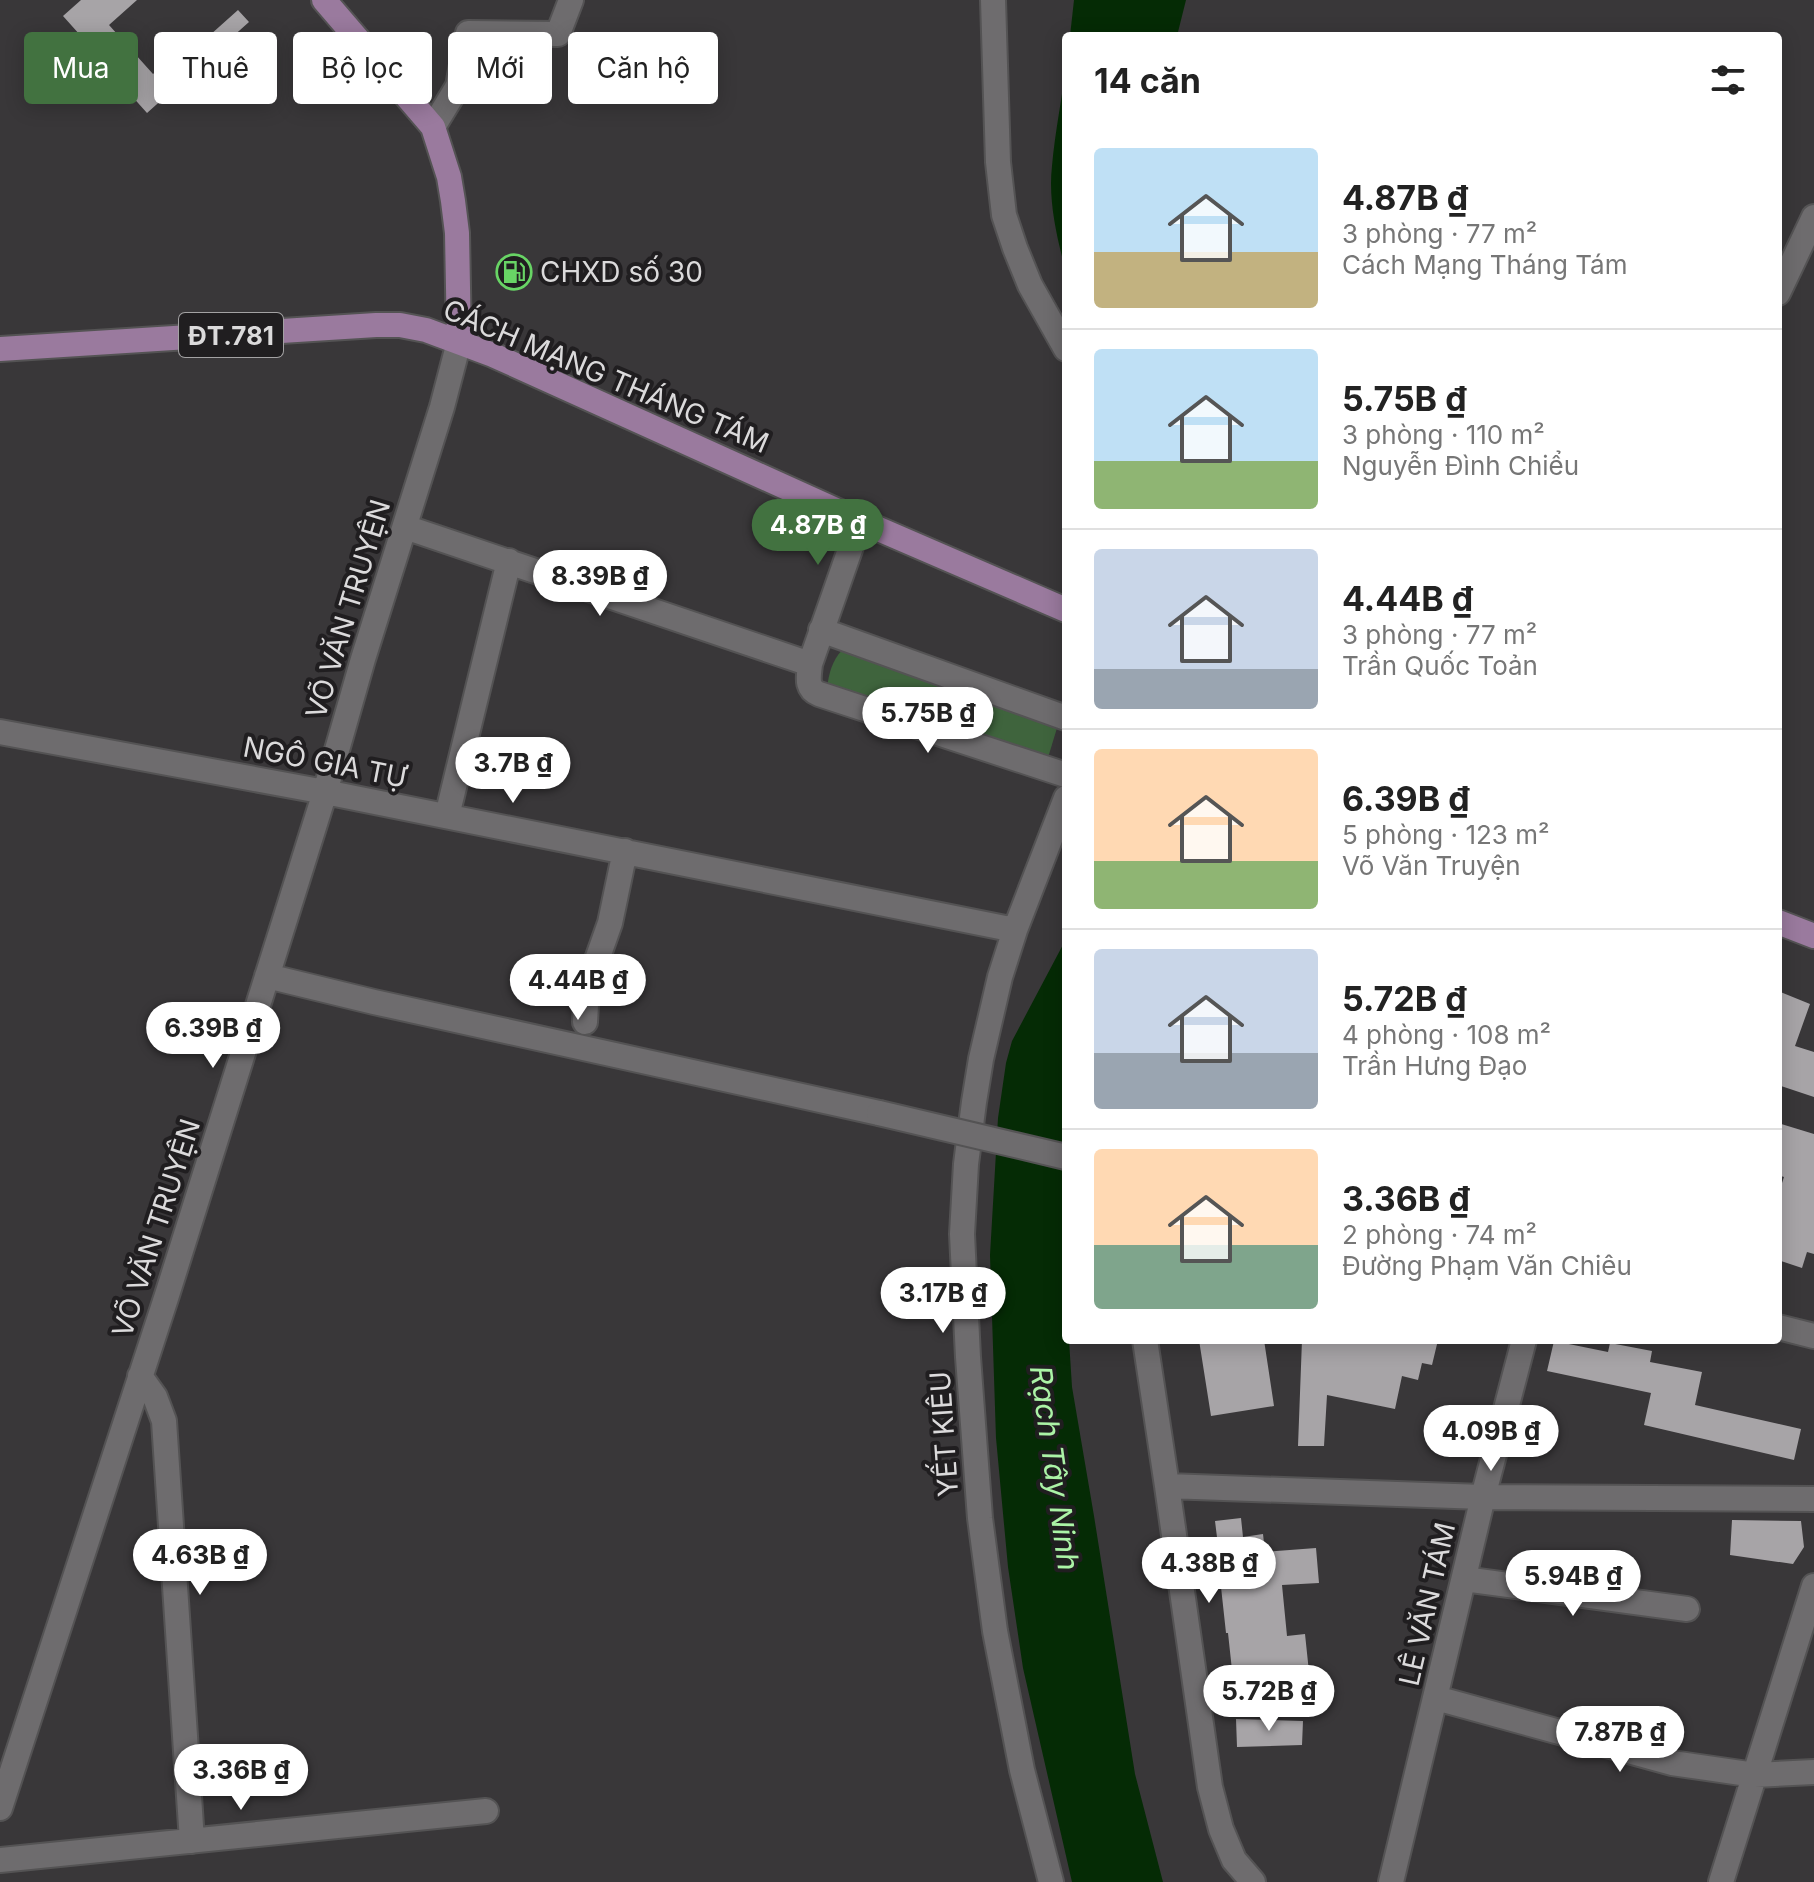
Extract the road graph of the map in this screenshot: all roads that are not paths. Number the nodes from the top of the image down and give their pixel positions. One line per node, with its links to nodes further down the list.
1 (324, 0): 4 (main road)
2 (571, 0): 4 (street)
3 (993, 0): 8 (street)
4 (433, 127): 7 (main road)
5 (1814, 217): 6 (street)
6 (1782, 285)
7 (459, 342): 9 (main road, CÁCH MẠNG THÁNG TÁM / ĐT.781); 10 (main road, CÁCH MẠNG THÁNG TÁM / ĐT.781); 11 (street, VÕ VĂN TRUYỆN)
8 (1062, 342)
9 (0, 349)
10 (860, 521): 13 (main road, CÁCH MẠNG THÁNG TÁM / ĐT.781); 14 (street)
11 (405, 527): 12 (street); 19 (street, VÕ VĂN TRUYỆN)
12 (509, 561): 15 (street); 21 (street)
13 (1062, 608)
14 (821, 630): 15 (street); 16 (street)
15 (810, 664): 18 (street)
16 (1062, 717)
17 (0, 732): 19 (street, NGÔ GIA TỰ)
18 (1062, 774)
19 (325, 792): 21 (street, NGÔ GIA TỰ); 26 (street, VÕ VĂN TRUYỆN)
20 (1062, 808): 24 (street, YẾT KIÊU)
21 (447, 816): 22 (street, NGÔ GIA TỰ)
22 (625, 851): 24 (street, NGÔ GIA TỰ); 27 (street)
23 (1782, 924): 25 (main road)
24 (1015, 930): 48 (street, YẾT KIÊU)
25 (1814, 936)
26 (267, 976): 28 (street, bridge); 33 (street, VÕ VĂN TRUYỆN)
27 (585, 1022)
28 (1062, 1156)
29 (1782, 1328): 30 (street)
30 (1814, 1336)
31 (1146, 1344): 34 (street)
32 (1523, 1344): 35 (street, LÊ VĂN TÁM)
33 (140, 1376): 43 (street, VÕ VĂN TRUYỆN); 45 (street)
34 (1167, 1486): 35 (street); 47 (street)
35 (1483, 1497): 36 (street); 37 (street, LÊ VĂN TÁM)
36 (1814, 1499)
37 (1464, 1579): 39 (street); 40 (street, LÊ VĂN TÁM)
38 (1814, 1586): 42 (street)
39 (1687, 1609)
40 (1436, 1698): 42 (street); 50 (street, LÊ VĂN TÁM)
41 (1814, 1772): 42 (street)
42 (1755, 1775): 51 (street)
43 (0, 1808)
44 (486, 1811): 45 (street)
45 (192, 1841): 46 (street)
46 (0, 1860)
47 (1234, 1871): 49 (street)
48 (1051, 1882)
49 (1253, 1882)
50 (1391, 1882)
51 (1721, 1882)

